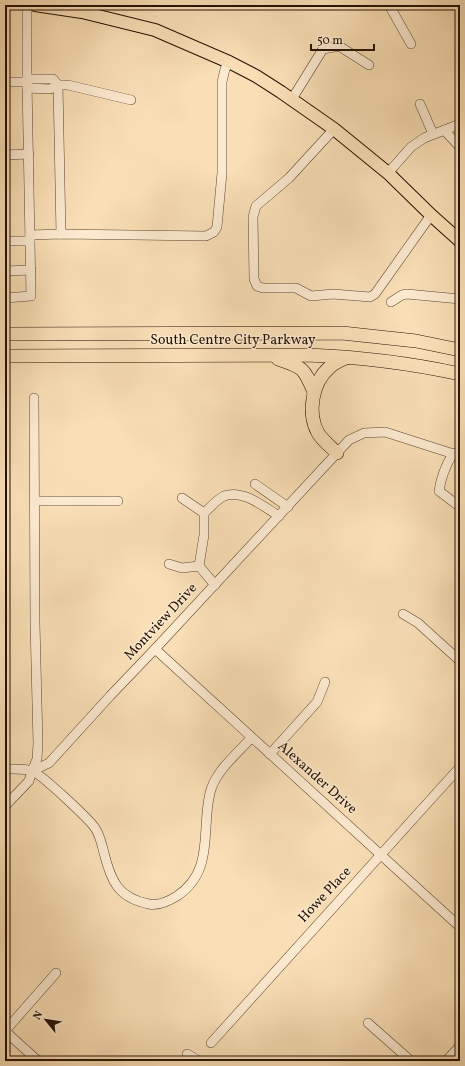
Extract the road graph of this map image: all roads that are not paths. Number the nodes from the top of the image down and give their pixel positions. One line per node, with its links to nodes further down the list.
1 (27, 5): 8 (street)
2 (35, 5): 5 (main road)
3 (389, 5): 4 (street)
4 (412, 44)
5 (229, 62): 10 (main road); 22 (street)
6 (369, 64): 10 (street)
7 (5, 82): 8 (street)
8 (27, 83): 9 (street); 18 (street)
9 (58, 85): 11 (street); 22 (street)
10 (292, 99): 14 (main road)
11 (131, 100)
12 (420, 104): 16 (street)
13 (460, 124): 15 (street)
14 (334, 129): 20 (main road); 21 (street)
15 (444, 130): 16 (street); 17 (street)
16 (433, 134): 20 (street)
17 (460, 147)
18 (29, 154): 19 (street); 23 (street)
19 (5, 155)
20 (388, 173): 21 (main road)
21 (431, 215): 25 (main road)
22 (61, 234): 23 (street)
23 (30, 238): 24 (street); 26 (street)
24 (5, 241)
25 (460, 241)
26 (31, 270): 27 (street); 28 (street)
27 (5, 271)
28 (5, 298)
29 (460, 299): 30 (street)
30 (391, 302)
31 (5, 334): 32 (highway, South Centre City Parkway)
32 (460, 350)
33 (266, 355): 34 (highway, South Centre City Parkway); 35 (highway, South Centre City Parkway); 37 (highway)
34 (5, 356)
35 (348, 357): 36 (highway, South Centre City Parkway); 37 (highway)
36 (460, 374)
37 (314, 392): 39 (highway)
38 (34, 398): 43 (street)
39 (337, 453): 40 (street, Montview Drive); 45 (street, Montview Drive)
40 (456, 455): 46 (street)
41 (255, 484): 45 (street)
42 (182, 498): 47 (street)
43 (35, 501): 44 (street); 60 (street)
44 (118, 501)
45 (288, 507): 48 (street, Montview Drive)
46 (460, 507)
47 (204, 513): 48 (street); 50 (street)
48 (279, 516): 51 (street, Montview Drive)
49 (169, 564): 50 (street)
50 (199, 566): 51 (street)
51 (215, 585): 53 (street, Montview Drive)
52 (403, 614): 54 (street)
53 (155, 649): 56 (street, Alexander Drive); 60 (street, Montview Drive)
54 (460, 661)
55 (325, 682): 57 (street)
56 (252, 738): 57 (street, Alexander Drive); 60 (street)
57 (270, 754): 62 (street, Alexander Drive)
58 (460, 767): 62 (street, Howe Place)
59 (5, 769): 60 (street)
60 (32, 770): 61 (street)
61 (5, 806)
62 (381, 856): 63 (street, Alexander Drive); 67 (street, Howe Place)
63 (460, 927)
64 (56, 973): 66 (street)
65 (368, 1023): 72 (street)
66 (5, 1031): 70 (street)
67 (212, 1043)
68 (460, 1046): 73 (street)
69 (187, 1054): 71 (street)
70 (37, 1061)
71 (199, 1061)
72 (411, 1061)
73 (446, 1061)

